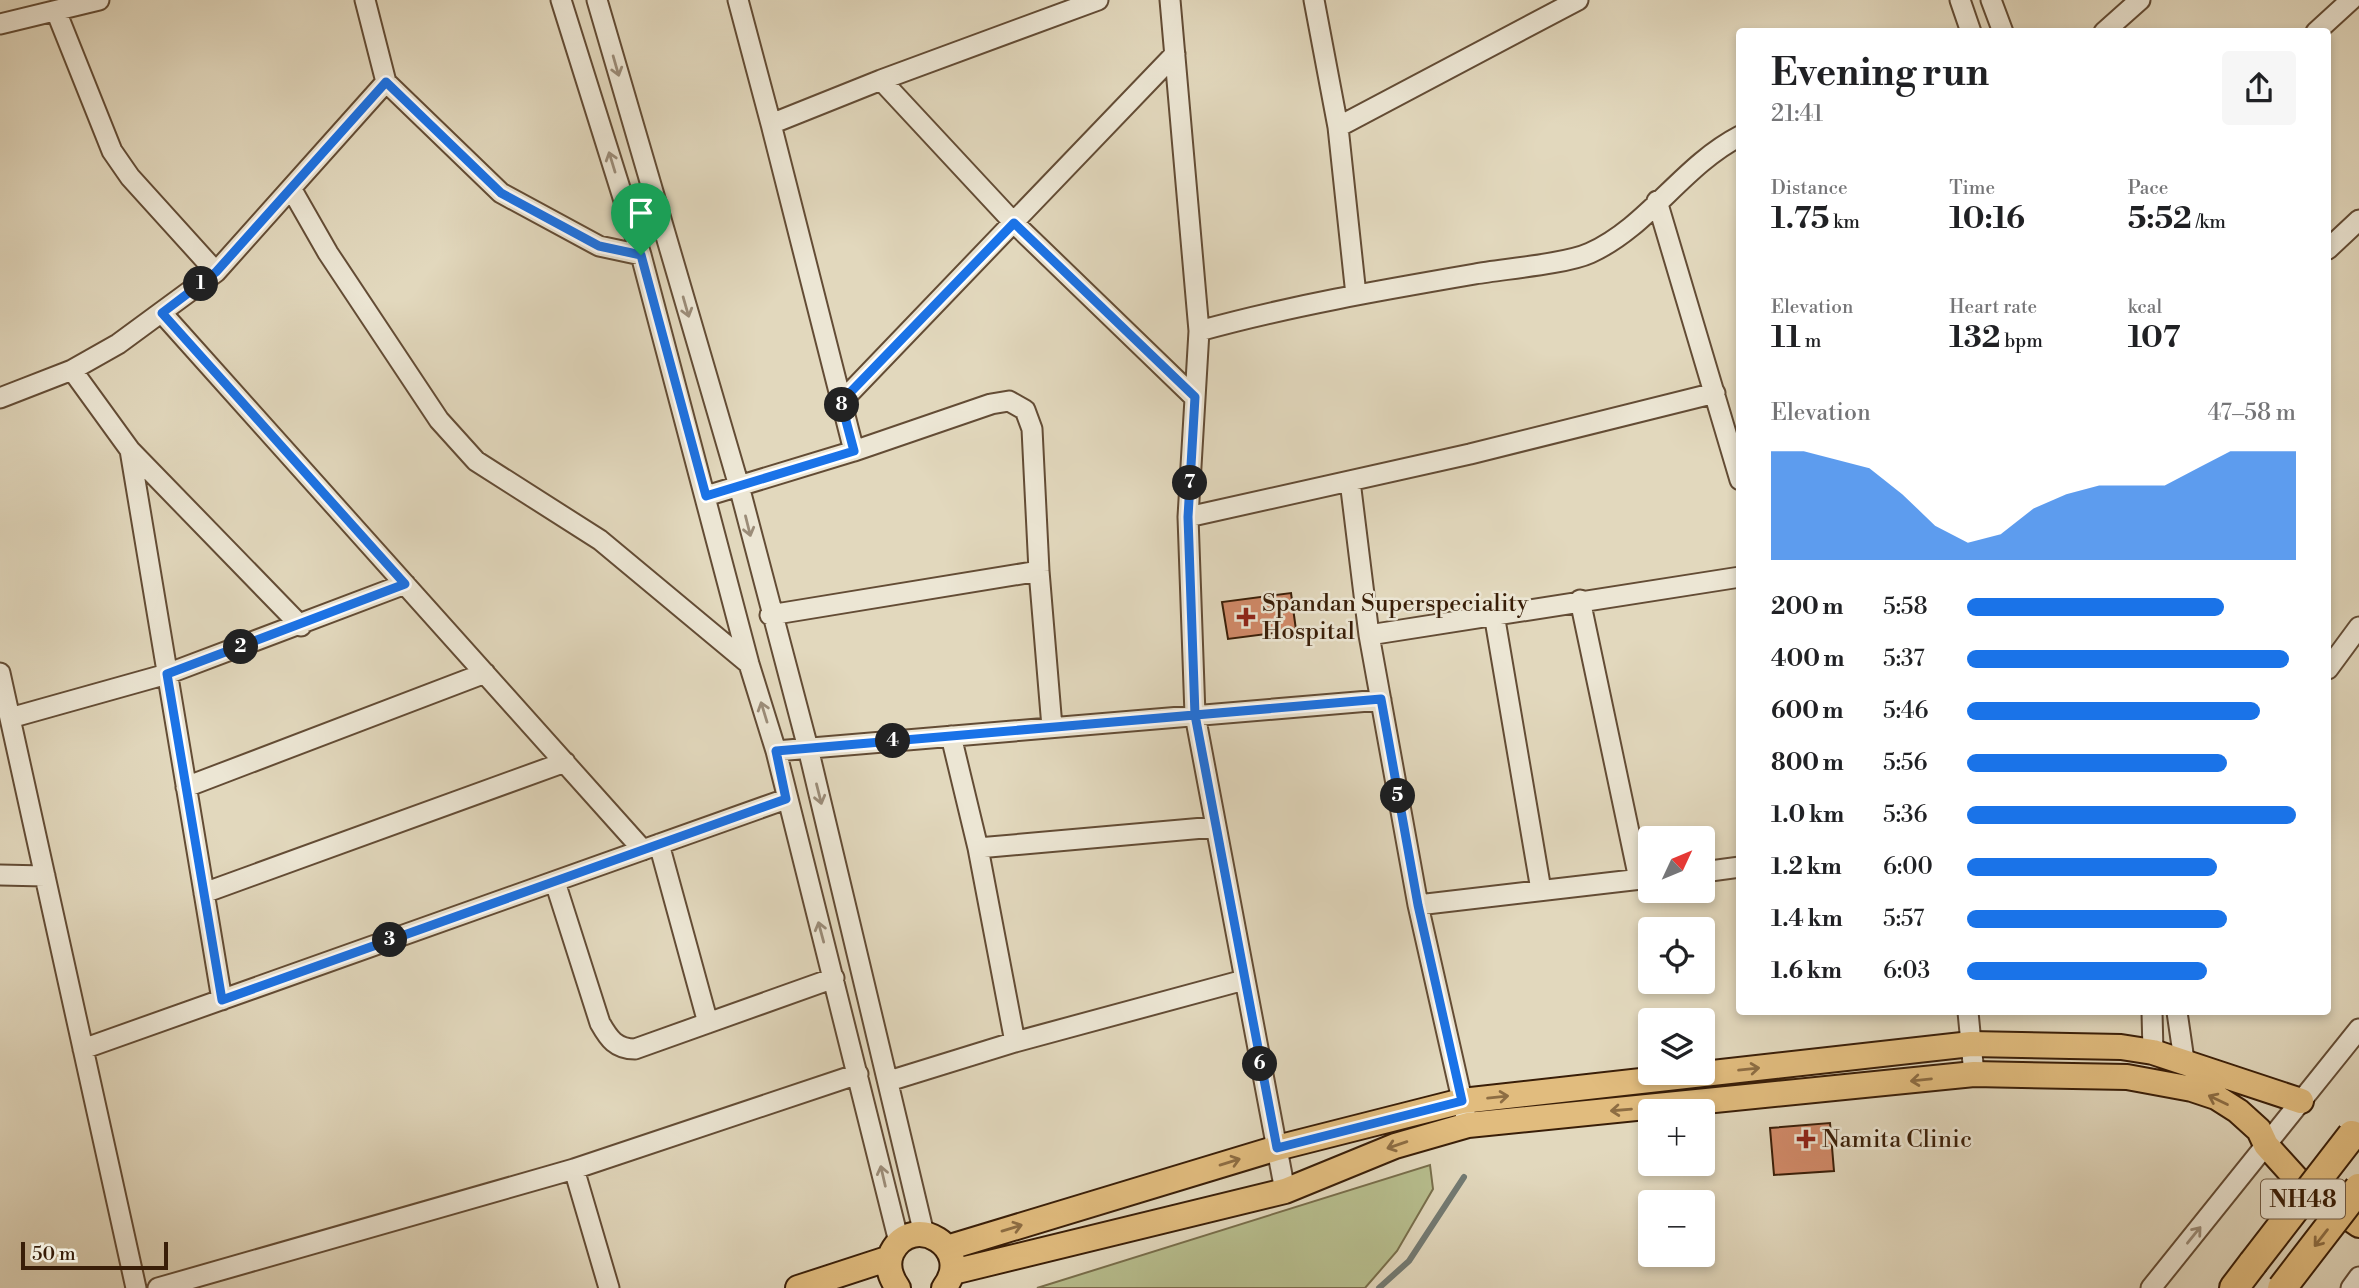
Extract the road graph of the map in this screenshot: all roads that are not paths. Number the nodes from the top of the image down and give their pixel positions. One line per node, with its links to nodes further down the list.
1 (99, 0): 14 (street)
2 (365, 0): 22 (street)
3 (561, 0): 31 (street, one-way to 3)
4 (597, 0): 45 (street, one-way to 45)
5 (738, 0): 23 (street)
6 (1098, 0): 21 (street)
7 (1170, 0): 20 (street)
8 (1578, 0): 24 (street)
9 (1960, 0): 16 (street)
10 (1992, 0): 17 (street)
11 (2351, 0): 19 (street)
12 (1320, 2): 24 (street)
13 (2132, 3): 18 (street)
14 (56, 12): 15 (street); 32 (street)
15 (0, 24)
16 (1967, 28)
17 (2002, 28)
18 (2108, 28)
19 (2320, 28)
20 (1175, 54): 29 (street); 35 (street)
21 (881, 80): 23 (street); 29 (street)
22 (386, 82): 26 (street); 31 (street)
23 (771, 124): 40 (street)
24 (1338, 127): 33 (street)
25 (1736, 139): 27 (street)
26 (292, 190): 32 (street); 58 (street)
27 (1657, 201): 33 (street); 37 (street)
28 (2359, 220): 30 (street)
29 (1014, 223): 38 (street); 40 (street)
30 (2331, 246)
31 (641, 255): 46 (street)
32 (216, 272): 34 (street)
33 (1356, 295): 35 (street)
34 (162, 313): 36 (street); 50 (street)
35 (1199, 331): 38 (street)
36 (72, 370): 39 (street); 41 (street)
37 (1715, 393): 43 (street); 44 (street)
38 (1195, 397): 47 (street)
39 (0, 398)
40 (841, 402): 42 (street)
41 (130, 450): 54 (street); 61 (street)
42 (854, 451): 45 (street); 48 (street)
43 (1736, 466)
44 (1350, 481): 47 (street); 56 (street)
45 (738, 486): 46 (street); 53 (street, one-way to 53)
46 (706, 496): 58 (street)
47 (1188, 517): 63 (street)
48 (1039, 571): 53 (street); 65 (street)
49 (1736, 578): 51 (street)
50 (405, 584): 54 (street); 60 (street)
51 (1580, 600): 52 (street); 75 (street)
52 (1494, 614): 56 (street); 82 (street)
53 (770, 615): 67 (street)
54 (301, 626): 61 (street)
55 (2359, 627): 57 (street)
56 (1369, 635): 62 (street)
57 (2331, 658)
58 (749, 664): 68 (street, one-way to 58)
59 (0, 673): 64 (street)
60 (485, 673): 69 (street); 70 (street)
61 (167, 674): 64 (street); 70 (street)
62 (1381, 699): 63 (street); 84 (street)
63 (1195, 715): 65 (street); 72 (street)
64 (10, 718): 79 (street)
65 (1052, 727): 66 (street)
66 (951, 736): 67 (street); 74 (street)
67 (808, 748): 68 (street); 101 (street, one-way to 101)
68 (776, 751): 71 (street)
69 (565, 762): 73 (street); 83 (street)
70 (186, 787): 83 (street)
71 (786, 799): 73 (street); 85 (street, one-way to 71)
72 (1215, 827): 74 (street); 86 (street)
73 (651, 847): 81 (street); 91 (street)
74 (978, 848): 93 (street)
75 (1638, 848)
76 (1736, 868): 77 (street)
77 (1715, 870)
78 (0, 875): 79 (street)
79 (45, 876): 95 (street)
80 (1638, 879): 82 (street)
81 (555, 882): 87 (street); 91 (street)
82 (1541, 890): 84 (street)
83 (204, 894): 87 (street)
84 (1418, 905): 104 (street)
85 (834, 978): 91 (street); 98 (street)
86 (1244, 980): 93 (street); 107 (street)
87 (222, 1000): 95 (street)
88 (1968, 1015): 94 (street)
89 (2152, 1015): 96 (street)
90 (2178, 1019): 97 (street)
91 (708, 1023)
92 (2359, 1028): 103 (street)
93 (1015, 1042): 101 (street)
94 (1971, 1044): 96 (main road); 99 (street); 104 (main road, one-way to 94)
95 (83, 1049): 116 (street)
96 (2153, 1052): 97 (main road); 100 (main road)
97 (2184, 1060): 102 (main road); 103 (main road)
98 (858, 1074): 108 (street); 113 (street, one-way to 98)
99 (1974, 1074): 100 (main road); 104 (main road, one-way to 104)
100 (2152, 1080): 102 (main road)
101 (889, 1081): 112 (street)
102 (2183, 1087): 106 (main road, one-way to 102)
103 (2301, 1101): 106 (street)
104 (1465, 1113): 107 (main road); 110 (main road, one-way to 110)
105 (2356, 1131): 122 (highway, NH48, bridge)
106 (2266, 1145): 111 (main road); 121 (street, one-way to 106)
107 (1277, 1148): 110 (street); 114 (main road, one-way to 107)
108 (574, 1169): 117 (street); 118 (street)
109 (2359, 1188): 123 (highway, NH48, one-way to 123, bridge)
110 (1285, 1191): 114 (main road)
111 (2359, 1225)
112 (923, 1234): 113 (main road); 114 (main road)
113 (895, 1250): 119 (main road); 120 (main road)
114 (948, 1269)
115 (2359, 1277): 124 (street)
116 (136, 1288)
117 (158, 1288)
118 (609, 1288)
119 (798, 1288)
120 (898, 1288)
121 (2151, 1288)
122 (2234, 1288)
123 (2282, 1288)
124 (2351, 1288)

